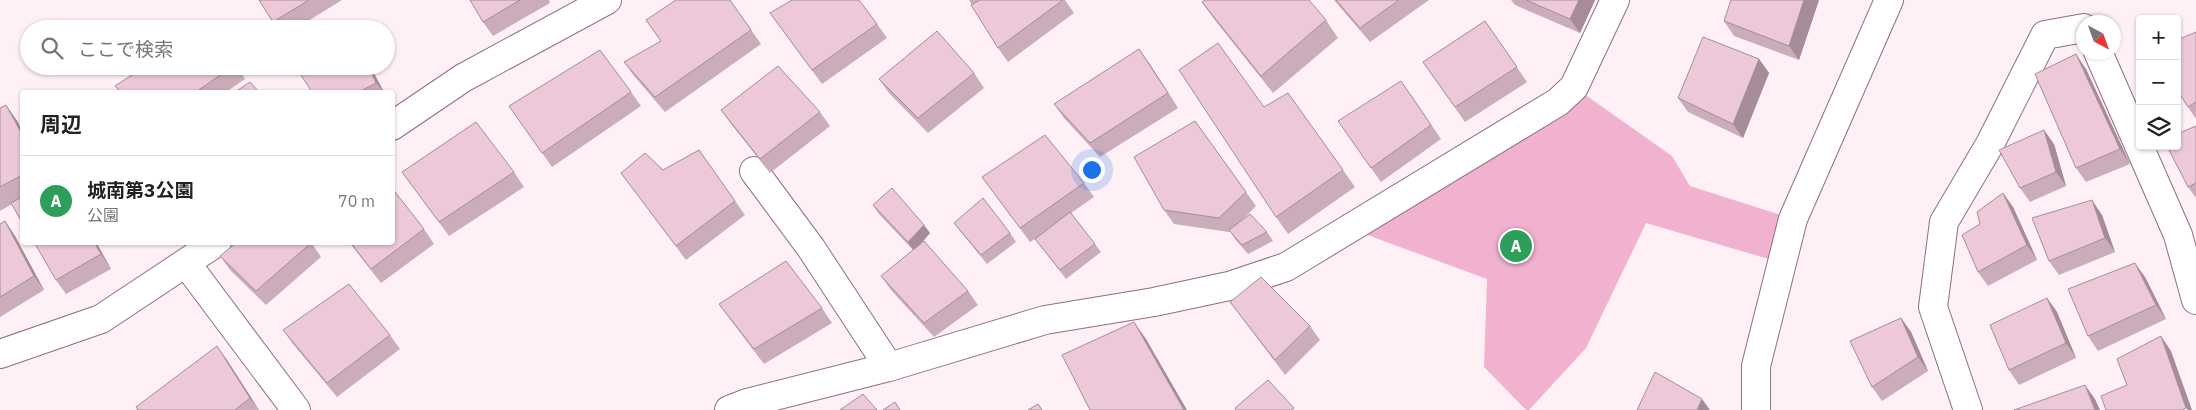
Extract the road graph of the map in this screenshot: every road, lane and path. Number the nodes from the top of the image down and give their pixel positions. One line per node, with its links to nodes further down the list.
1 (607, 0): 6 (street)
2 (1615, 0): 12 (street)
3 (1889, 0): 15 (street)
4 (2076, 29): 16 (street)
5 (2101, 60): 10 (street)
6 (395, 124)
7 (754, 171): 12 (street)
8 (213, 245): 9 (street)
9 (186, 263): 11 (street); 14 (street)
10 (2196, 300)
11 (0, 354)
12 (889, 367): 13 (street)
13 (743, 408)
14 (296, 410)
15 (1756, 410)
16 (1968, 410)

